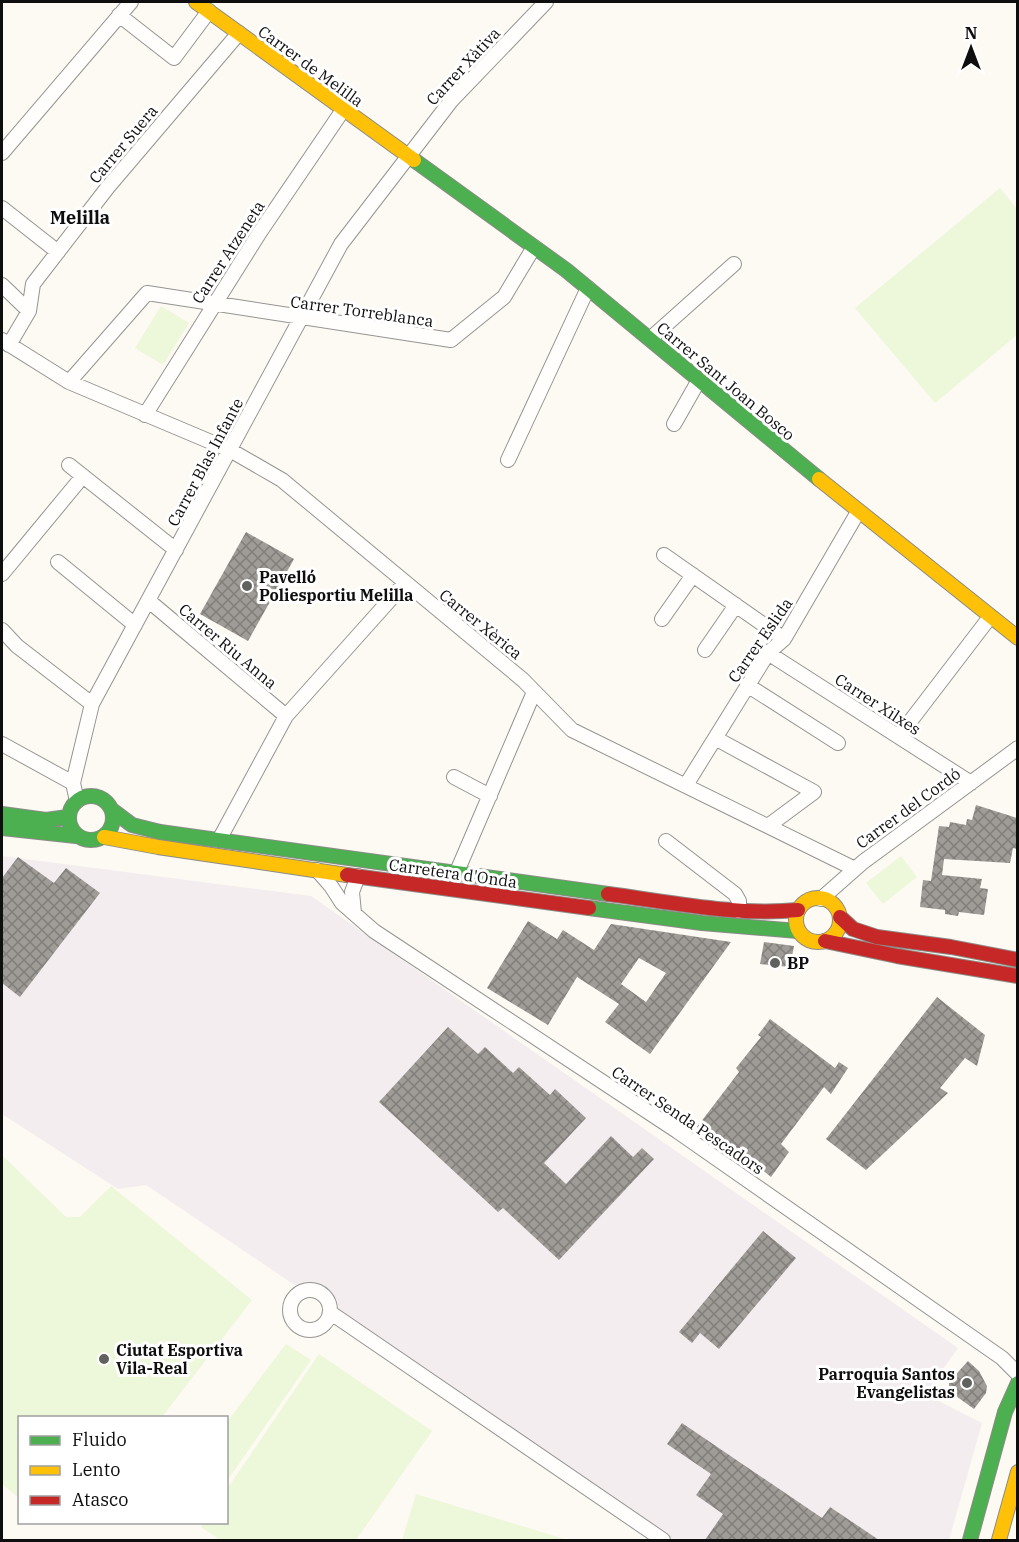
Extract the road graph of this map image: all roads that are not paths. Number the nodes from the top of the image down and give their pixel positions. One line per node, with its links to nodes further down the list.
1 (131, 2): 5 (street)
2 (195, 2): 4 (main road, Carrer de Melilla)
3 (546, 2): 9 (street, Carrer Xàtiva)
4 (209, 11): 5 (street); 6 (main road, Carrer de Melilla)
5 (119, 15): 8 (street)
6 (239, 33): 7 (main road, Carrer de Melilla); 12 (street, Carrer Suera)
7 (344, 110): 9 (main road, Carrer de Melilla); 16 (street, Carrer Atzeneta)
8 (2, 153)
9 (408, 156): 11 (main road, Carrer Sant Joan Bosco); 18 (street, Carrer Blas Infante)
10 (2, 208): 12 (street)
11 (534, 247): 15 (main road, Carrer Sant Joan Bosco); 18 (street, Carrer Torreblanca)
12 (57, 252): 17 (street, Carrer Suera)
13 (734, 264): 19 (street)
14 (2, 285): 17 (street)
15 (588, 288): 19 (main road, Carrer Sant Joan Bosco); 26 (street)
16 (214, 304): 18 (street, Carrer Torreblanca); 22 (street, Carrer Torreblanca); 23 (street, Carrer Atzeneta)
17 (29, 311): 20 (street, Carrer Suera)
18 (301, 319): 25 (street, Carrer Blas Infante)
19 (650, 339): 21 (main road, Carrer Sant Joan Bosco)
20 (5, 343): 22 (street, Carrer Xèrica)
21 (699, 380): 24 (street); 29 (main road, Carrer Sant Joan Bosco)
22 (69, 382): 23 (street, Carrer Xèrica)
23 (145, 415): 25 (street, Carrer Xèrica)
24 (674, 424)
25 (230, 450): 30 (street, Carrer Blas Infante); 35 (street, Carrer Xèrica)
26 (508, 460)
27 (69, 465): 28 (street)
28 (83, 476): 30 (street); 33 (street)
29 (858, 512): 38 (main road, Carrer Sant Joan Bosco); 43 (street, Carrer Eslida)
30 (176, 550): 36 (street, Carrer Blas Infante)
31 (664, 555): 34 (street)
32 (57, 562): 40 (street)
33 (2, 574)
34 (693, 575): 37 (street); 39 (street)
35 (405, 583): 47 (street, Carrer Xèrica); 49 (street)
36 (149, 601): 40 (street, Carrer Blas Infante); 49 (street, Carrer Riu Anna)
37 (736, 605): 43 (street); 44 (street)
38 (990, 617): 42 (main road, Carrer Sant Joan Bosco); 50 (street)
39 (662, 619)
40 (135, 625): 48 (street, Carrer Blas Infante)
41 (2, 630): 48 (street)
42 (1017, 638)
43 (784, 639): 45 (street, Carrer Eslida)
44 (705, 650)
45 (768, 653): 46 (street, Carrer Eslida); 50 (street, Carrer Xilxes)
46 (747, 685): 51 (street, Carrer Eslida); 52 (street)
47 (534, 692): 58 (street, Carrer Xèrica); 59 (street)
48 (92, 704): 56 (street, Carrer Blas Infante)
49 (286, 716): 68 (street)
50 (899, 736): 57 (street, Carrer Xilxes)
51 (715, 738): 58 (street, Carrer Eslida); 64 (street)
52 (838, 743)
53 (2, 744): 56 (street)
54 (1017, 748): 57 (street, Carrer del Cordó)
55 (454, 777): 59 (street)
56 (73, 783): 60 (street, Carrer Blas Infante)
57 (971, 783): 70 (street, Carrer del Cordó)
58 (686, 785): 64 (street, Carrer Xèrica)
59 (490, 796): 72 (street)
60 (77, 801): 61 (main road); 63 (main road)
61 (112, 810): 67 (main road); 68 (main road, Carretera d'Onda)
62 (2, 814): 63 (main road)
63 (68, 817): 66 (main road)
64 (768, 826): 70 (street, Carrer Xèrica)
65 (2, 828): 66 (main road)
66 (76, 836): 67 (main road)
67 (104, 837): 71 (main road, Carretera d'Onda)
68 (219, 840): 72 (main road, Carretera d'Onda)
69 (666, 841): 76 (street)
70 (855, 869): 74 (street, Carrer del Cordó)
71 (316, 870): 73 (main road, Carretera d'Onda); 77 (street, Carrer Senda Pescadors)
72 (456, 874): 76 (main road, Carretera d'Onda)
73 (358, 876): 77 (street); 79 (main road, Carretera d'Onda)
74 (821, 899): 75 (main road); 78 (main road)
75 (798, 910): 76 (main road, Carretera d'Onda); 79 (main road)
76 (739, 911)
77 (354, 912): 84 (street, Carrer Senda Pescadors)
78 (840, 917): 80 (main road); 81 (main road)
79 (798, 931): 80 (main road)
80 (825, 941): 82 (main road)
81 (1017, 960)
82 (1017, 976)
83 (331, 1313): 89 (street)
84 (1002, 1358): 85 (street); 86 (street, Carrer Senda Pescadors)
85 (1017, 1358)
86 (1017, 1373)
87 (1017, 1383): 90 (main road)
88 (1017, 1472): 91 (main road)
89 (663, 1540)
90 (970, 1540)
91 (999, 1540)

